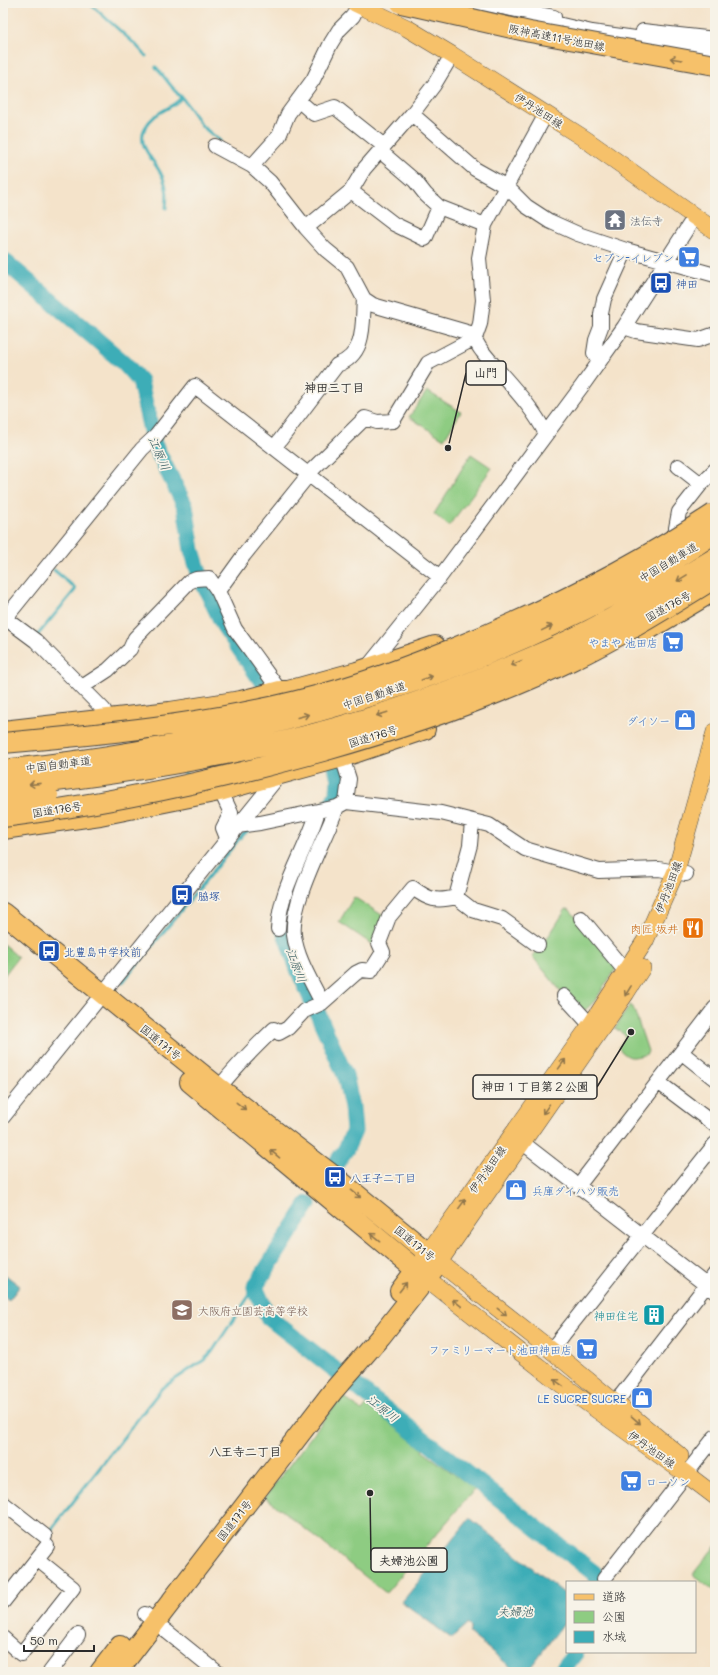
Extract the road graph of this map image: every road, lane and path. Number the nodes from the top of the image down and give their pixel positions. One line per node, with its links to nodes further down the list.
1 (401, 3): 6 (highway, 阪神高速11号池田線, bridge)
2 (427, 3): 6 (street)
3 (457, 3): 8 (highway, 阪神高速11号池田線)
4 (479, 3): 7 (street)
5 (356, 4): 9 (main road, 伊丹池田線); 11 (street)
6 (507, 27): 8 (street); 10 (highway, 阪神高速11号池田線, one-way to 6, bridge)
7 (715, 39)
8 (715, 50)
9 (452, 55): 12 (street); 13 (main road, 伊丹池田線)
10 (715, 65)
11 (298, 100): 15 (street); 16 (street)
12 (412, 114): 15 (street); 17 (street)
13 (546, 114): 17 (street); 20 (main road, 伊丹池田線)
14 (215, 146): 16 (street)
15 (382, 148): 18 (street); 19 (street)
16 (252, 166): 22 (street)
17 (507, 187): 21 (street); 24 (street)
18 (351, 191): 19 (street); 22 (street)
19 (439, 207): 21 (street)
20 (695, 216): 23 (main road, 伊丹池田線); 25 (street)
21 (485, 225): 30 (street)
22 (306, 228): 27 (street)
23 (715, 231)
24 (626, 250): 25 (street); 31 (street)
25 (668, 261): 26 (street); 28 (street)
26 (715, 275)
27 (364, 299): 30 (street); 33 (street)
28 (624, 327): 29 (street); 31 (street)
29 (714, 333)
30 (475, 338): 32 (street); 36 (street)
31 (600, 361): 32 (street)
32 (546, 434): 43 (street)
33 (274, 448): 36 (street); 47 (street)
34 (678, 466): 37 (street)
35 (715, 470): 37 (street)
36 (309, 476): 43 (street); 46 (street)
37 (700, 484): 40 (street)
38 (715, 502): 40 (highway)
39 (715, 513): 56 (highway, bridge)
40 (676, 528): 48 (highway)
41 (715, 533): 53 (highway, 中国自動車道, one-way to 41, bridge)
42 (715, 558): 53 (highway, 中国自動車道, one-way to 53, bridge)
43 (440, 578): 48 (street)
44 (715, 578): 67 (highway, 国道176号, bridge)
45 (715, 590): 58 (highway)
46 (218, 591): 49 (street); 50 (street)
47 (4, 619): 49 (street)
48 (366, 669): 50 (highway); 60 (street)
49 (82, 687): 51 (street)
50 (280, 690): 52 (highway)
51 (104, 710)
52 (3, 731)
53 (284, 731): 57 (highway, bridge); 59 (highway, 中国自動車道, bridge); 63 (highway, 中国自動車道, one-way to 63, bridge); 65 (highway, bridge)
54 (715, 732): 72 (main road, 伊丹池田線)
55 (133, 735): 62 (street)
56 (3, 743)
57 (3, 757)
58 (342, 757): 60 (highway); 66 (street)
59 (3, 770)
60 (282, 773): 69 (street); 70 (highway)
61 (715, 774): 72 (main road, 伊丹池田線)
62 (203, 777)
63 (3, 787)
64 (224, 798): 71 (street)
65 (3, 802)
66 (332, 807): 68 (street); 69 (street); 77 (street); 82 (street)
67 (3, 817)
68 (472, 820): 72 (street); 73 (street)
69 (237, 826): 71 (street)
70 (3, 829)
71 (227, 838): 81 (street)
72 (681, 873): 79 (main road, 伊丹池田線); 91 (main road, 伊丹池田線, one-way to 91)
73 (456, 897): 78 (street); 82 (street)
74 (3, 913): 81 (highway, 国道171号)
75 (581, 918): 79 (street)
76 (3, 929): 81 (highway, 国道171号)
77 (278, 929)
78 (538, 946)
79 (627, 971): 84 (main road, 伊丹池田線)
80 (564, 996): 84 (street)
81 (99, 998): 88 (highway, 国道171号); 89 (street); 98 (highway, 国道171号, one-way to 81)
82 (322, 1003): 88 (street)
83 (715, 1008): 85 (street)
84 (592, 1023): 94 (main road, 伊丹池田線, one-way to 84)
85 (681, 1052): 86 (street); 87 (street)
86 (715, 1080)
87 (658, 1082): 90 (street); 93 (street)
88 (219, 1088): 95 (highway, 国道171号, one-way to 95)
89 (3, 1116)
90 (715, 1125)
91 (523, 1143): 93 (street); 97 (main road, 伊丹池田線)
92 (715, 1144): 96 (street)
93 (578, 1186): 96 (street)
94 (446, 1227): 95 (street); 97 (main road, 伊丹池田線)
95 (405, 1234): 97 (highway, 国道171号)
96 (641, 1236): 99 (street); 100 (street)
97 (434, 1258): 98 (highway, 国道171号); 100 (main road, 伊丹池田線, one-way to 100)
98 (421, 1274): 102 (main road, 伊丹池田線, one-way to 98); 111 (highway, 国道171号)
99 (712, 1284): 101 (street)
100 (551, 1350): 101 (main road, 伊丹池田線)
101 (616, 1402): 102 (street); 104 (main road, 伊丹池田線, one-way to 104)
102 (605, 1416): 104 (main road, 伊丹池田線)
103 (715, 1437): 104 (street)
104 (689, 1470): 105 (main road, 伊丹池田線); 106 (main road, 伊丹池田線); 109 (street)
105 (715, 1483)
106 (715, 1496)
107 (3, 1503): 108 (street)
108 (37, 1559): 110 (street); 113 (street)
109 (604, 1579)
110 (3, 1602)
111 (150, 1619): 114 (street); 116 (highway, 国道171号); 117 (highway, 国道171号)
112 (78, 1635): 115 (street)
113 (3, 1638)
114 (210, 1670)
115 (50, 1672)
116 (100, 1672)
117 (117, 1672)

